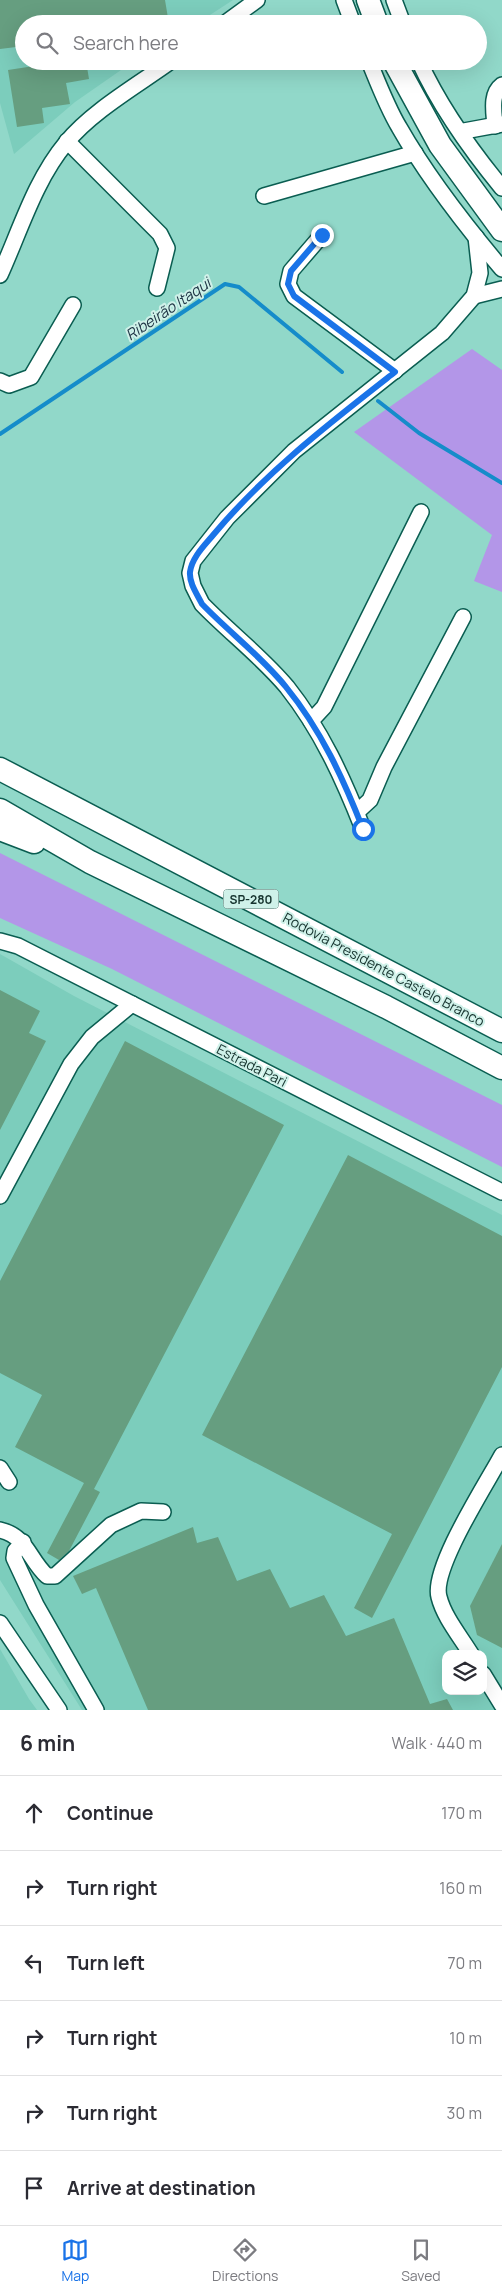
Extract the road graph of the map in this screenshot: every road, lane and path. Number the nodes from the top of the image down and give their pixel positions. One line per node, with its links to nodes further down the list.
1 (257, 0): 6 (street)
2 (344, 0): 7 (street)
3 (368, 0): 8 (highway)
4 (384, 0): 9 (highway)
5 (394, 0): 10 (street)
6 (236, 15)
7 (350, 15)
8 (374, 15)
9 (389, 15)
10 (400, 15)
11 (160, 70): 19 (street)
12 (373, 70): 20 (street)
13 (399, 70): 24 (highway)
14 (414, 70): 23 (highway)
15 (424, 70): 21 (street)
16 (502, 85): 17 (street)
17 (498, 125): 18 (street)
18 (464, 131)
19 (67, 141): 28 (street); 29 (street)
20 (415, 154): 22 (street); 26 (street)
21 (502, 188)
22 (264, 196)
23 (502, 210)
24 (502, 230)
25 (322, 235): 33 (street)
26 (476, 237): 27 (street); 31 (street)
27 (502, 269)
28 (0, 275)
29 (157, 288)
30 (502, 289): 31 (street)
31 (474, 296): 33 (street)
32 (73, 305): 34 (street)
33 (395, 372): 37 (street)
34 (0, 381)
35 (420, 512): 37 (street)
36 (463, 617): 40 (street)
37 (311, 721): 40 (street)
38 (0, 769): 46 (highway, Rodovia Presidente Castelo Branco / SP-280)
39 (0, 810): 43 (highway, SP-280)
40 (356, 812): 42 (street)
41 (0, 829): 43 (highway)
42 (363, 829)
43 (90, 862): 47 (highway, SP-280)
44 (0, 941): 45 (street, Estrada Pari)
45 (132, 1004): 48 (street, Estrada Pari); 49 (street)
46 (502, 1031)
47 (502, 1068)
48 (502, 1192)
49 (0, 1196)
50 (502, 1455): 57 (street)
51 (0, 1468): 52 (street)
52 (9, 1482)
53 (163, 1512): 55 (street)
54 (0, 1530): 55 (street)
55 (23, 1542): 61 (street)
56 (0, 1623): 60 (street)
57 (469, 1650)
58 (487, 1681): 59 (street)
59 (502, 1705)
60 (53, 1708)
61 (96, 1710)

